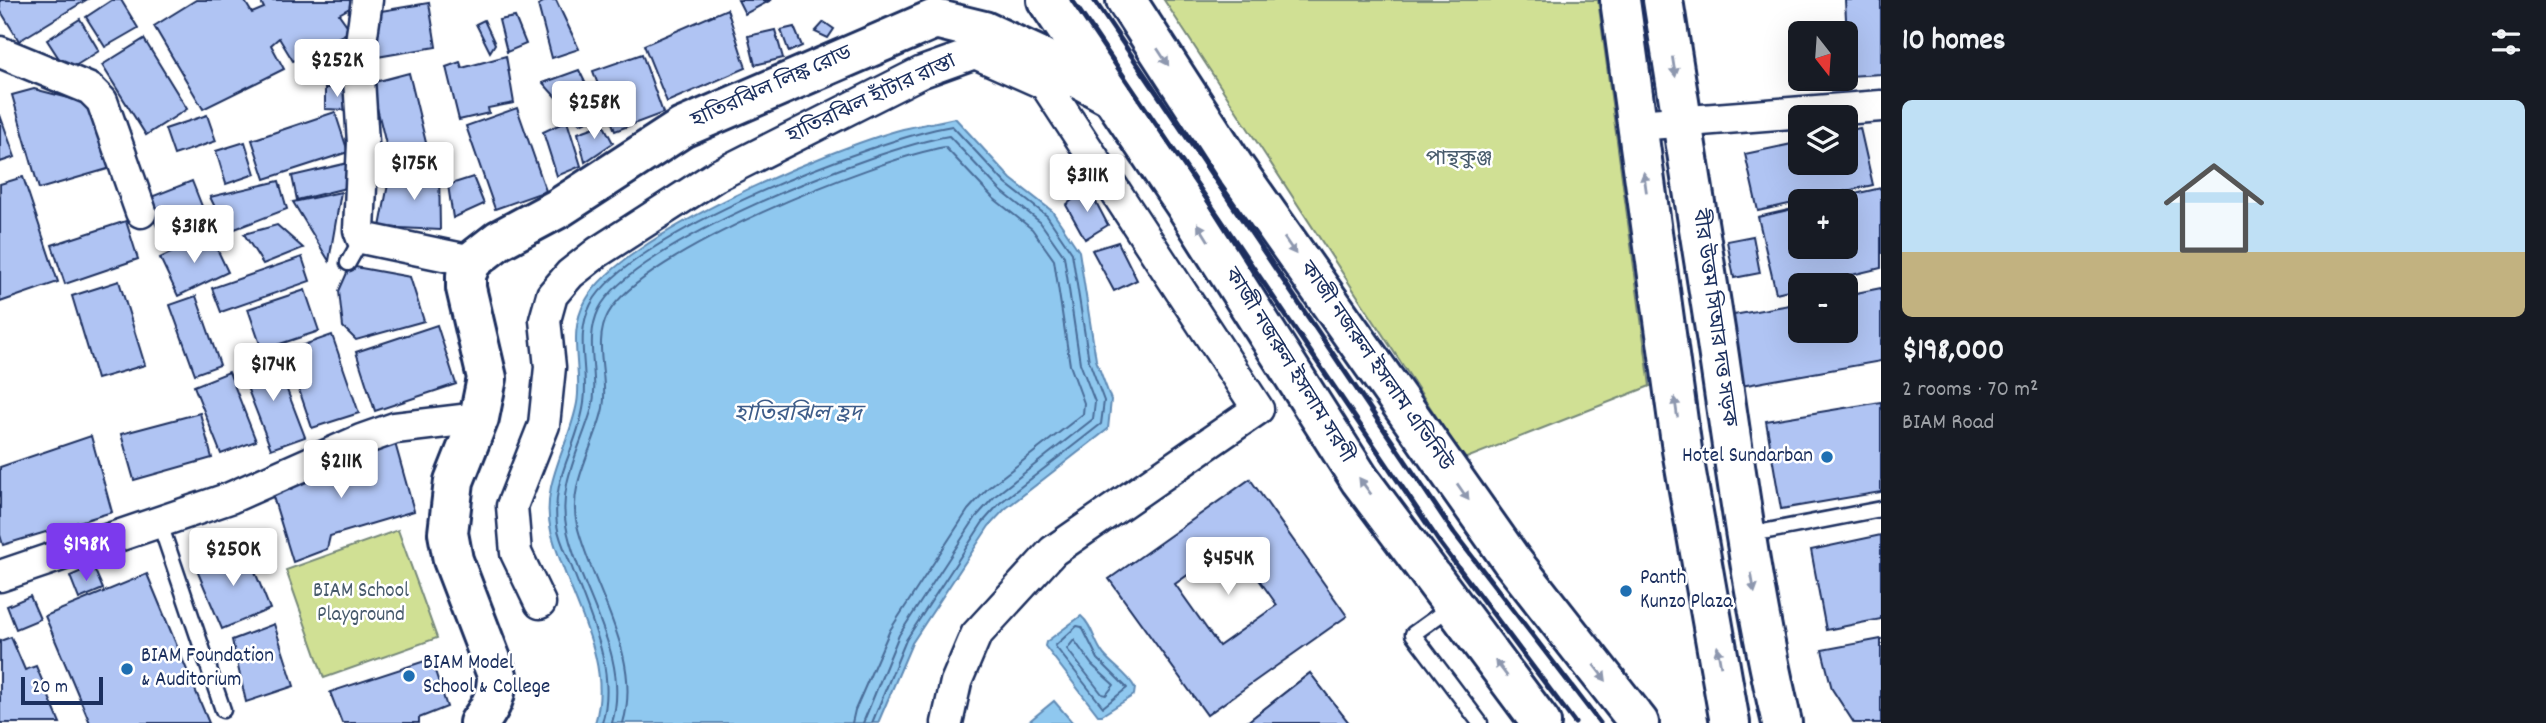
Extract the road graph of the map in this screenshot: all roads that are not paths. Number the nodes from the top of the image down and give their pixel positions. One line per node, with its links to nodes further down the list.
1 (368, 0): 12 (street)
2 (1047, 0): 7 (main road, কাজী নজরুল ইসলাম সরণী)
3 (1126, 0): 30 (main road, কাজী নজরুল ইসলাম এভিনিউ, one-way to 30)
4 (1620, 0): 10 (main road)
5 (1663, 0): 9 (main road, বীর উত্তম সিআর দত্ত সড়ক, one-way to 9)
6 (0, 52): 11 (street)
7 (1111, 96): 12 (main road, হাতিরঝিল লিঙ্ক রোড); 24 (main road, কাজী নজরুল ইসলাম সরণী, one-way to 7)
8 (1881, 106): 9 (street)
9 (1682, 120): 10 (street); 15 (main road, বীর উত্তম সিআর দত্ত সড়ক)
10 (1637, 125): 16 (main road, one-way to 10)
11 (141, 212)
12 (471, 261): 13 (main road)
13 (479, 418): 14 (street); 17 (main road)
14 (422, 425): 17 (street); 19 (street)
15 (1731, 441): 16 (main road); 20 (main road, বীর উত্তম সিআর দত্ত সড়ক)
16 (1682, 450): 21 (main road)
17 (462, 454): 26 (main road)
18 (1881, 509): 20 (lane)
19 (160, 524): 22 (street); 25 (lane)
20 (1744, 525): 21 (main road); 32 (main road, বীর উত্তম সিআর দত্ত সড়ক, one-way to 32)
21 (1696, 526): 31 (main road, one-way to 21)
22 (0, 576)
23 (540, 603): 27 (street, হাতিরঝিল হাঁটার রাস্তা)
24 (1453, 605): 28 (lane); 29 (main road, কাজী নজরুল ইসলাম সরণী, one-way to 24)
25 (223, 710)
26 (479, 723)
27 (947, 723)
28 (1480, 723)
29 (1541, 723)
30 (1639, 723)
31 (1730, 723)
32 (1782, 723)

